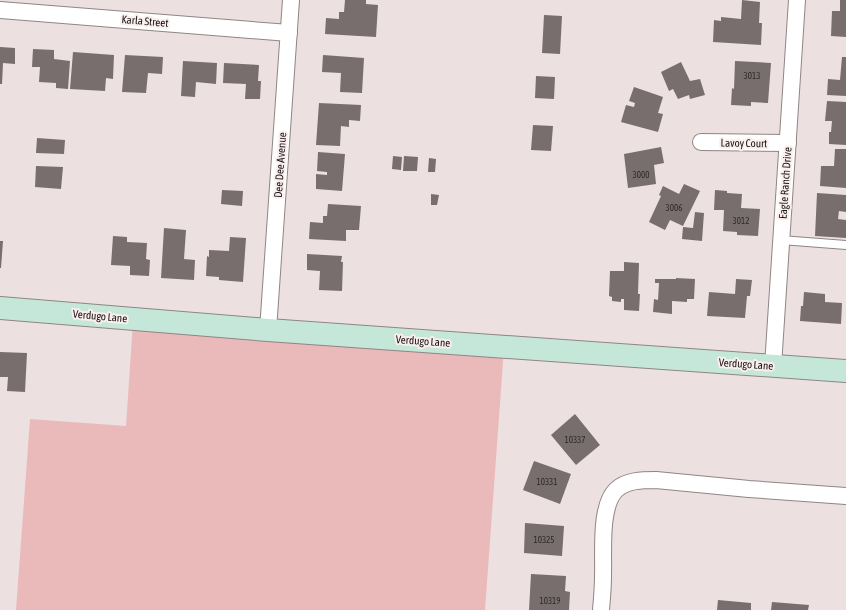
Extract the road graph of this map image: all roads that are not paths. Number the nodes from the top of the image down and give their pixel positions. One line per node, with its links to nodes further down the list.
1 (291, 0): 4 (street, Dee Dee Avenue)
2 (797, 0): 6 (street, Eagle Ranch Drive)
3 (0, 10): 4 (street, Karla Street)
4 (289, 33): 10 (street, Dee Dee Avenue)
5 (701, 142): 6 (street, Lavoy Court)
6 (788, 143): 7 (street, Eagle Ranch Drive)
7 (781, 240): 8 (lane); 11 (street, Eagle Ranch Drive)
8 (846, 245)
9 (0, 308): 10 (street, Verdugo Lane)
10 (268, 330): 11 (street, Verdugo Lane)
11 (773, 366): 12 (street, Verdugo Lane)
12 (846, 371)
13 (846, 496): 14 (street)
14 (601, 610)

